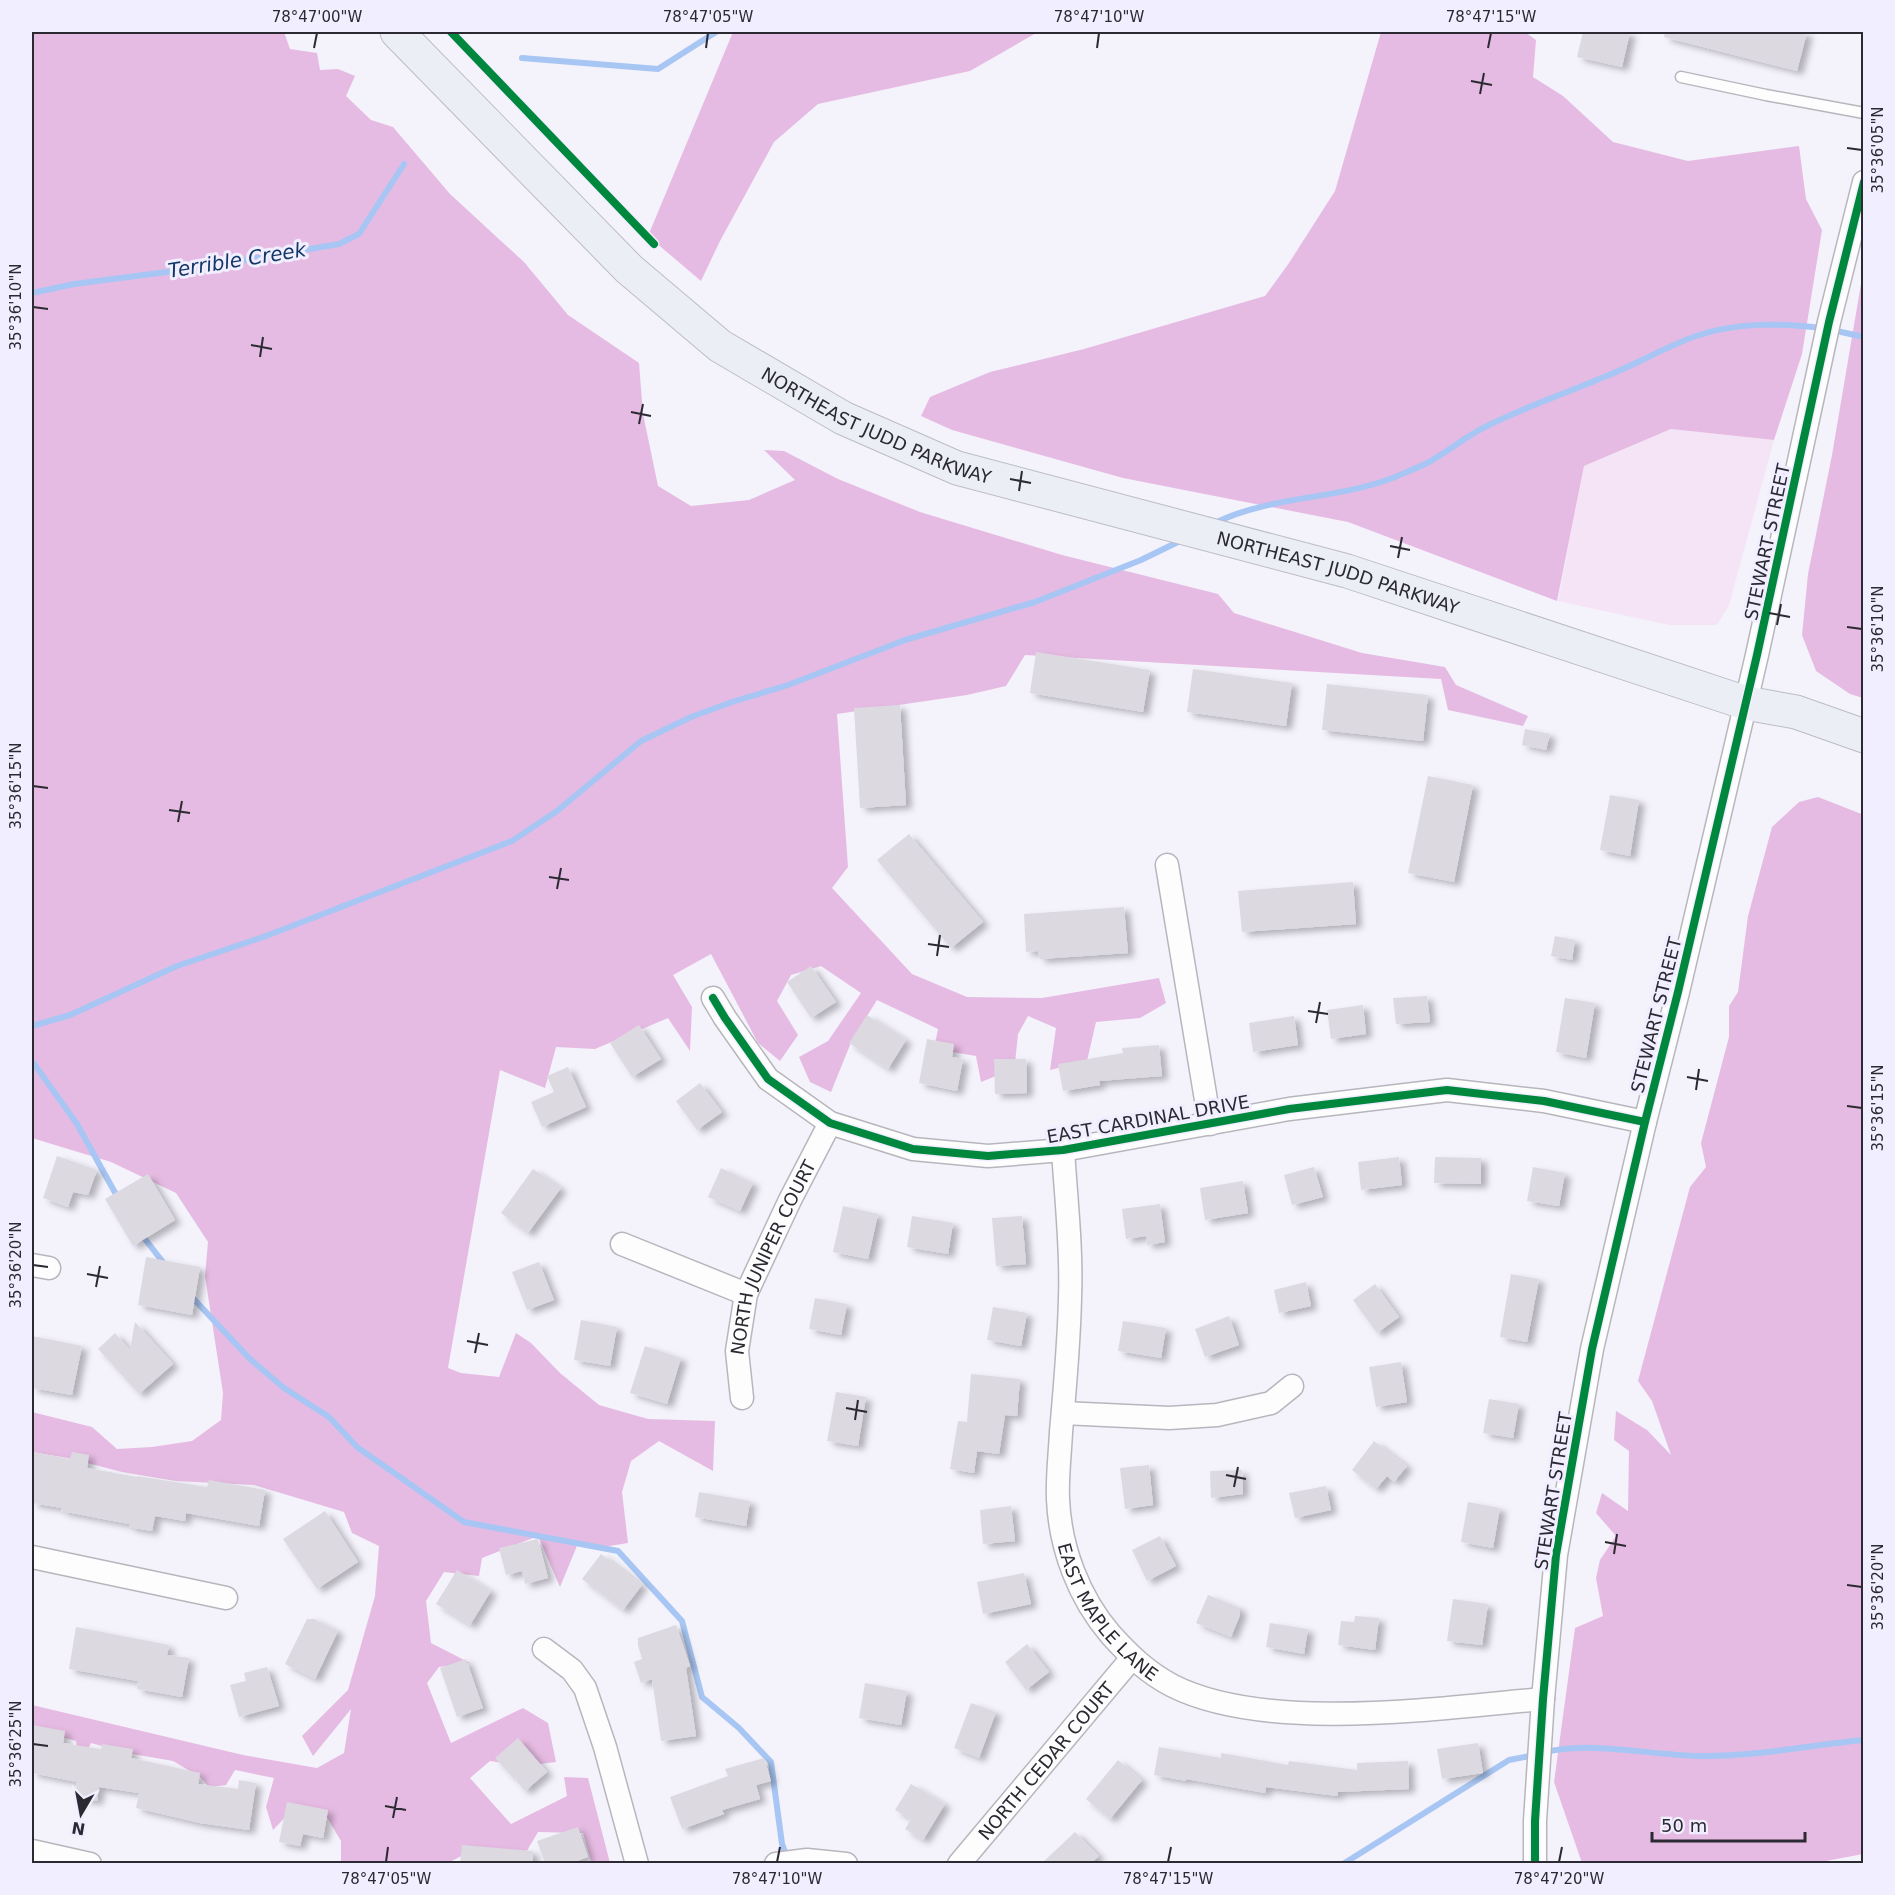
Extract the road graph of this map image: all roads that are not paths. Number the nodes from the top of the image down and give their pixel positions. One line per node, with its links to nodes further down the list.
1 (397, 32): 5 (highway, NORTHEAST JUDD PARKWAY)
2 (1681, 77): 3 (lane)
3 (1863, 113)
4 (1863, 182): 5 (street, STEWART STREET)
5 (1746, 703): 6 (highway, NORTHEAST JUDD PARKWAY); 7 (highway, NORTHEAST JUDD PARKWAY); 10 (street, STEWART STREET)
6 (1863, 736)
7 (1863, 757)
8 (1167, 865): 12 (street)
9 (713, 998): 11 (street, EAST CARDINAL DRIVE)
10 (1645, 1122): 12 (street, EAST CARDINAL DRIVE); 23 (street, STEWART STREET)
11 (830, 1123): 13 (street, EAST CARDINAL DRIVE); 15 (street, NORTH JUNIPER COURT)
12 (1210, 1124): 13 (street, EAST CARDINAL DRIVE)
13 (1063, 1150): 18 (street, EAST MAPLE LANE)
14 (622, 1244): 15 (street)
15 (746, 1294): 17 (street, NORTH JUNIPER COURT)
16 (1292, 1386): 18 (street)
17 (742, 1398)
18 (1063, 1413): 22 (street, EAST MAPLE LANE)
19 (32, 1557): 20 (street)
20 (226, 1598)
21 (544, 1649): 26 (street)
22 (1132, 1659): 23 (street, EAST MAPLE LANE); 29 (street, NORTH CEDAR COURT)
23 (1543, 1699): 30 (street, STEWART STREET)
24 (32, 1851): 25 (street)
25 (90, 1863)
26 (637, 1863)
27 (776, 1863): 28 (street)
28 (846, 1863)
29 (959, 1863)
30 (1535, 1863)

